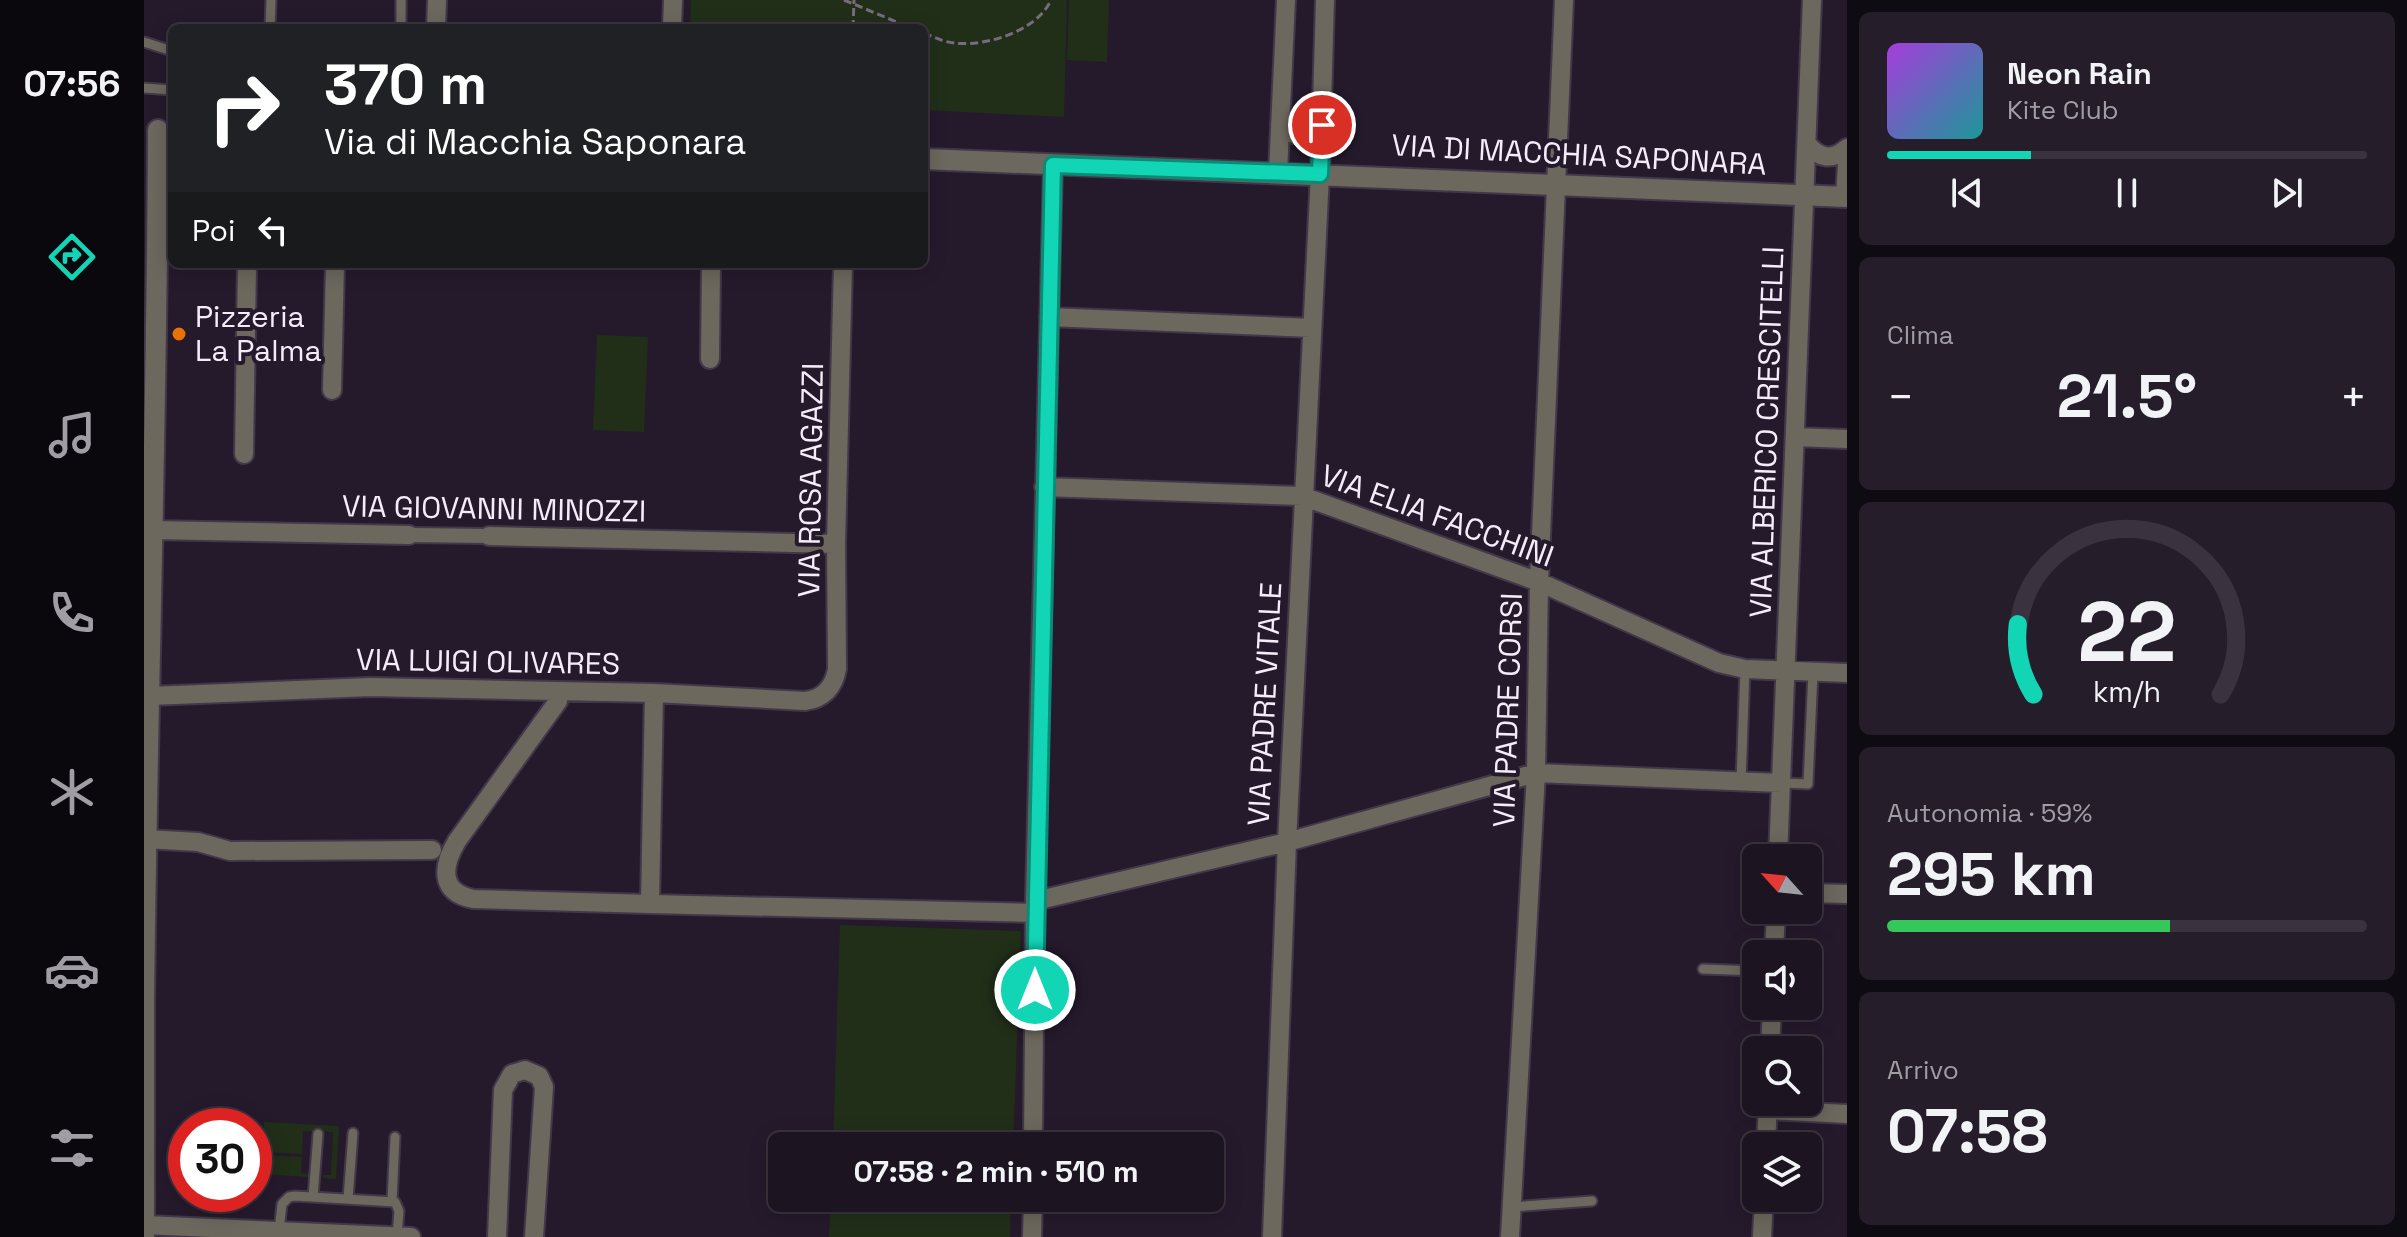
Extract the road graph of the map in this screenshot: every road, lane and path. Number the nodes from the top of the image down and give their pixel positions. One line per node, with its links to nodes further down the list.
1 (271, 0): 12 (lane)
2 (401, 0): 13 (lane)
3 (437, 0): 14 (street)
4 (673, 0): 15 (street)
5 (844, 0): 11 (path)
6 (1051, 0): 18 (path)
7 (1286, 0): 23 (street)
8 (1325, 0): 24 (street, VIA PADRE VITALE)
9 (1564, 0): 33 (street, VIA PADRE CORSI)
10 (1812, 0): 26 (street, VIA ALBERICO CRESCITELLI)
11 (854, 2): 16 (path); 17 (path)
12 (270, 24)
13 (401, 24)
14 (436, 24)
15 (672, 24)
16 (853, 24)
17 (902, 24)
18 (928, 34)
19 (144, 42): 20 (lane)
20 (168, 50)
21 (144, 88): 22 (lane)
22 (168, 90)
23 (1280, 125): 24 (street); 31 (street)
24 (1322, 125): 32 (street, VIA PADRE VITALE)
25 (158, 129): 41 (street)
26 (1807, 144): 27 (street); 34 (street, VIA ALBERICO CRESCITELLI)
27 (1847, 148)
28 (928, 159): 30 (street, VIA DI MACCHIA SAPONARA)
29 (1847, 164): 35 (street)
30 (1053, 165): 31 (street, VIA DI MACCHIA SAPONARA); 40 (street)
31 (1278, 172): 32 (street, VIA DI MACCHIA SAPONARA)
32 (1320, 174): 33 (street, VIA DI MACCHIA SAPONARA); 42 (street, VIA PADRE VITALE)
33 (1556, 184): 34 (street, VIA DI MACCHIA SAPONARA); 54 (street, VIA PADRE CORSI)
34 (1805, 196): 35 (street, VIA DI MACCHIA SAPONARA); 45 (street, VIA ALBERICO CRESCITELLI)
35 (1846, 197)
36 (247, 268): 47 (street)
37 (335, 268): 44 (street)
38 (711, 268): 43 (street)
39 (843, 268): 53 (street, VIA ROSA AGAZZI)
40 (1049, 317): 42 (street); 48 (street)
41 (151, 321): 50 (street)
42 (1312, 328): 49 (street, VIA PADRE VITALE)
43 (710, 359)
44 (332, 390)
45 (1795, 437): 46 (street); 56 (street, VIA ALBERICO CRESCITELLI)
46 (1847, 439)
47 (244, 454)
48 (1044, 487): 49 (street, VIA ELIA FACCHINI); 74 (street)
49 (1302, 496): 54 (street, VIA ELIA FACCHINI); 67 (street, VIA PADRE VITALE)
50 (151, 530): 51 (street, VIA GIOVANNI MINOZZI); 61 (street)
51 (409, 535): 52 (street, VIA GIOVANNI MINOZZI)
52 (489, 536): 53 (street, VIA GIOVANNI MINOZZI)
53 (836, 544): 60 (street, VIA ROSA AGAZZI)
54 (1539, 582): 55 (street, VIA ELIA FACCHINI); 63 (street, VIA PADRE CORSI)
55 (1745, 669): 56 (street, VIA ELIA FACCHINI); 64 (lane)
56 (1785, 671): 57 (street, VIA ELIA FACCHINI); 65 (street, VIA ALBERICO CRESCITELLI)
57 (1813, 672): 58 (street); 65 (lane)
58 (1847, 673)
59 (654, 693): 60 (street, VIA LUIGI OLIVARES); 61 (street, VIA LUIGI OLIVARES); 73 (street)
60 (825, 693)
61 (149, 696): 66 (street)
62 (558, 701): 73 (street)
63 (1536, 773): 64 (street); 67 (street); 88 (street, VIA PADRE CORSI)
64 (1741, 781): 65 (street)
65 (1781, 783): 68 (street)
66 (146, 839): 69 (street); 70 (street)
67 (1287, 842): 74 (street); 100 (street, VIA PADRE VITALE)
68 (1779, 844)
69 (432, 850)
70 (145, 877): 77 (street)
71 (1822, 893): 72 (street)
72 (1847, 894)
73 (650, 904): 74 (street)
74 (1035, 907): 80 (street)
75 (1703, 969): 76 (lane)
76 (1742, 970)
77 (144, 1005): 91 (street)
78 (1822, 1111): 79 (street)
79 (1847, 1114)
80 (1033, 1132)
81 (353, 1133): 85 (lane)
82 (318, 1134): 84 (lane)
83 (395, 1137): 86 (lane)
84 (313, 1197): 85 (lane); 92 (lane)
85 (348, 1199): 86 (lane)
86 (392, 1201): 94 (lane)
87 (1592, 1201): 88 (lane)
88 (1512, 1207): 101 (street, VIA PADRE CORSI)
89 (1033, 1212): 99 (street)
90 (1763, 1212): 102 (street)
91 (145, 1225): 93 (street); 95 (street)
92 (279, 1231): 93 (street); 94 (street)
93 (190, 1232)
94 (397, 1236): 96 (street)
95 (144, 1237)
96 (411, 1237)
97 (497, 1237): 98 (street)
98 (534, 1237)
99 (1032, 1237)
100 (1272, 1237)
101 (1510, 1237)
102 (1762, 1237)

